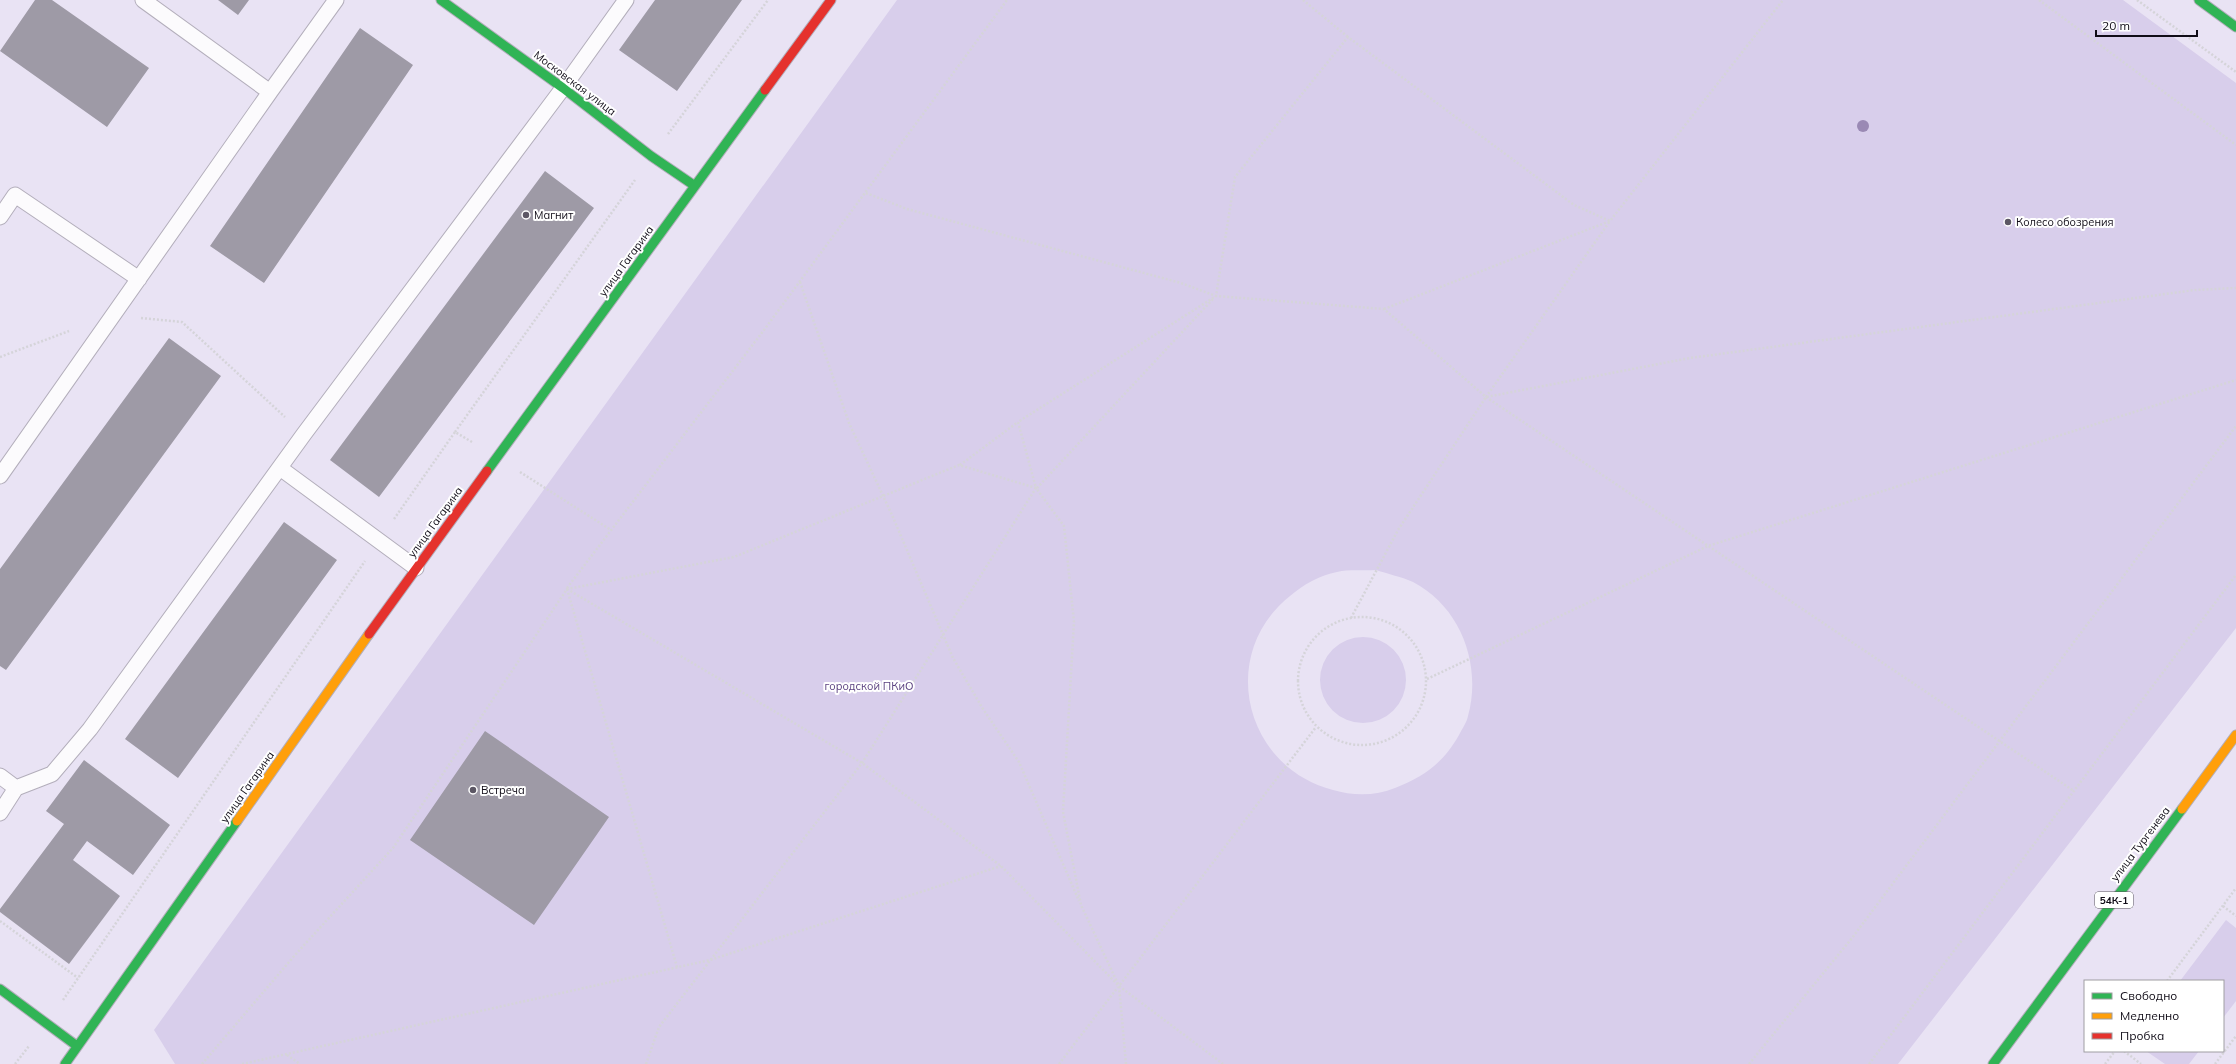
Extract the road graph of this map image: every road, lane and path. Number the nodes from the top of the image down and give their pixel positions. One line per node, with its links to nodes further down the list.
1 (143, 0): 17 (lane)
2 (336, 0): 17 (lane)
3 (441, 0): 16 (street, Московская улица)
4 (626, 0): 16 (lane)
5 (768, 0): 19 (path)
6 (831, 0): 20 (street, улица Гагарина)
7 (1007, 0): 21 (path)
8 (1303, 0): 14 (path)
9 (1783, 0): 23 (path)
10 (2039, 0): 18 (path)
11 (2137, 0): 15 (path)
12 (2199, 0): 13 (street)
13 (2236, 27)
14 (1348, 37): 23 (path); 27 (path)
15 (2236, 72)
16 (563, 88): 19 (street, Московская улица); 37 (lane)
17 (270, 92): 24 (lane)
18 (2236, 145)
19 (652, 156): 20 (street, Московская улица); 36 (path)
20 (695, 186): 44 (street, улица Гагарина)
21 (866, 193): 25 (path); 27 (path)
22 (0, 217): 24 (lane)
23 (1610, 221): 28 (path); 33 (path)
24 (139, 279): 29 (lane)
25 (799, 282): 42 (path); 46 (path)
26 (2236, 288): 33 (path)
27 (1216, 296): 28 (path); 34 (path); 41 (path)
28 (1384, 309): 33 (path)
29 (113, 316): 37 (path); 40 (lane)
30 (72, 330): 31 (path)
31 (0, 357)
32 (2236, 380): 43 (path)
33 (1486, 397): 43 (path); 47 (path)
34 (1018, 422): 38 (path); 41 (path)
35 (2236, 426): 52 (path)
36 (455, 432)
37 (304, 434): 39 (lane)
38 (959, 465): 41 (path); 42 (path)
39 (280, 468): 44 (lane); 55 (lane)
40 (0, 476)
41 (1036, 488): 48 (path); 60 (path)
42 (883, 496): 46 (path); 48 (path)
43 (1708, 546): 49 (path); 52 (path)
44 (416, 568): 71 (street, улица Гагарина)
45 (2236, 574): 56 (path)
46 (566, 589): 53 (path); 65 (path); 76 (path)
47 (1351, 618): 49 (path); 50 (path)
48 (943, 634): 53 (path); 60 (path)
49 (1427, 679): 50 (path)
50 (1316, 727): 68 (path)
51 (2236, 735): 85 (street, улица Тургенева / 54К-1)
52 (2000, 742): 56 (path); 83 (path)
53 (862, 764): 58 (path); 64 (path)
54 (0, 776): 55 (lane)
55 (16, 788): 57 (lane)
56 (2074, 791): 84 (path)
57 (0, 812)
58 (1001, 866): 64 (path); 68 (path)
59 (2236, 888): 61 (path)
60 (1081, 905): 68 (path)
61 (2223, 906): 62 (path); 67 (path)
62 (2236, 916)
63 (0, 922): 66 (path)
64 (710, 960): 65 (path); 79 (path)
65 (677, 967): 74 (path)
66 (78, 978)
67 (2168, 980)
68 (1119, 986): 80 (path); 81 (path); 82 (path)
69 (0, 989): 71 (street)
70 (2236, 1036): 88 (path)
71 (77, 1046): 75 (street, улица Гагарина)
72 (2114, 1052): 86 (path)
73 (2125, 1052): 87 (path)
74 (286, 1054): 77 (path); 78 (path)
75 (65, 1064)
76 (202, 1064)
77 (242, 1064)
78 (300, 1064)
79 (646, 1064)
80 (1058, 1064)
81 (1126, 1064)
82 (1223, 1064)
83 (1749, 1064)
84 (1869, 1064)
85 (1993, 1064)
86 (2106, 1064)
87 (2141, 1064)
88 (2215, 1064)

